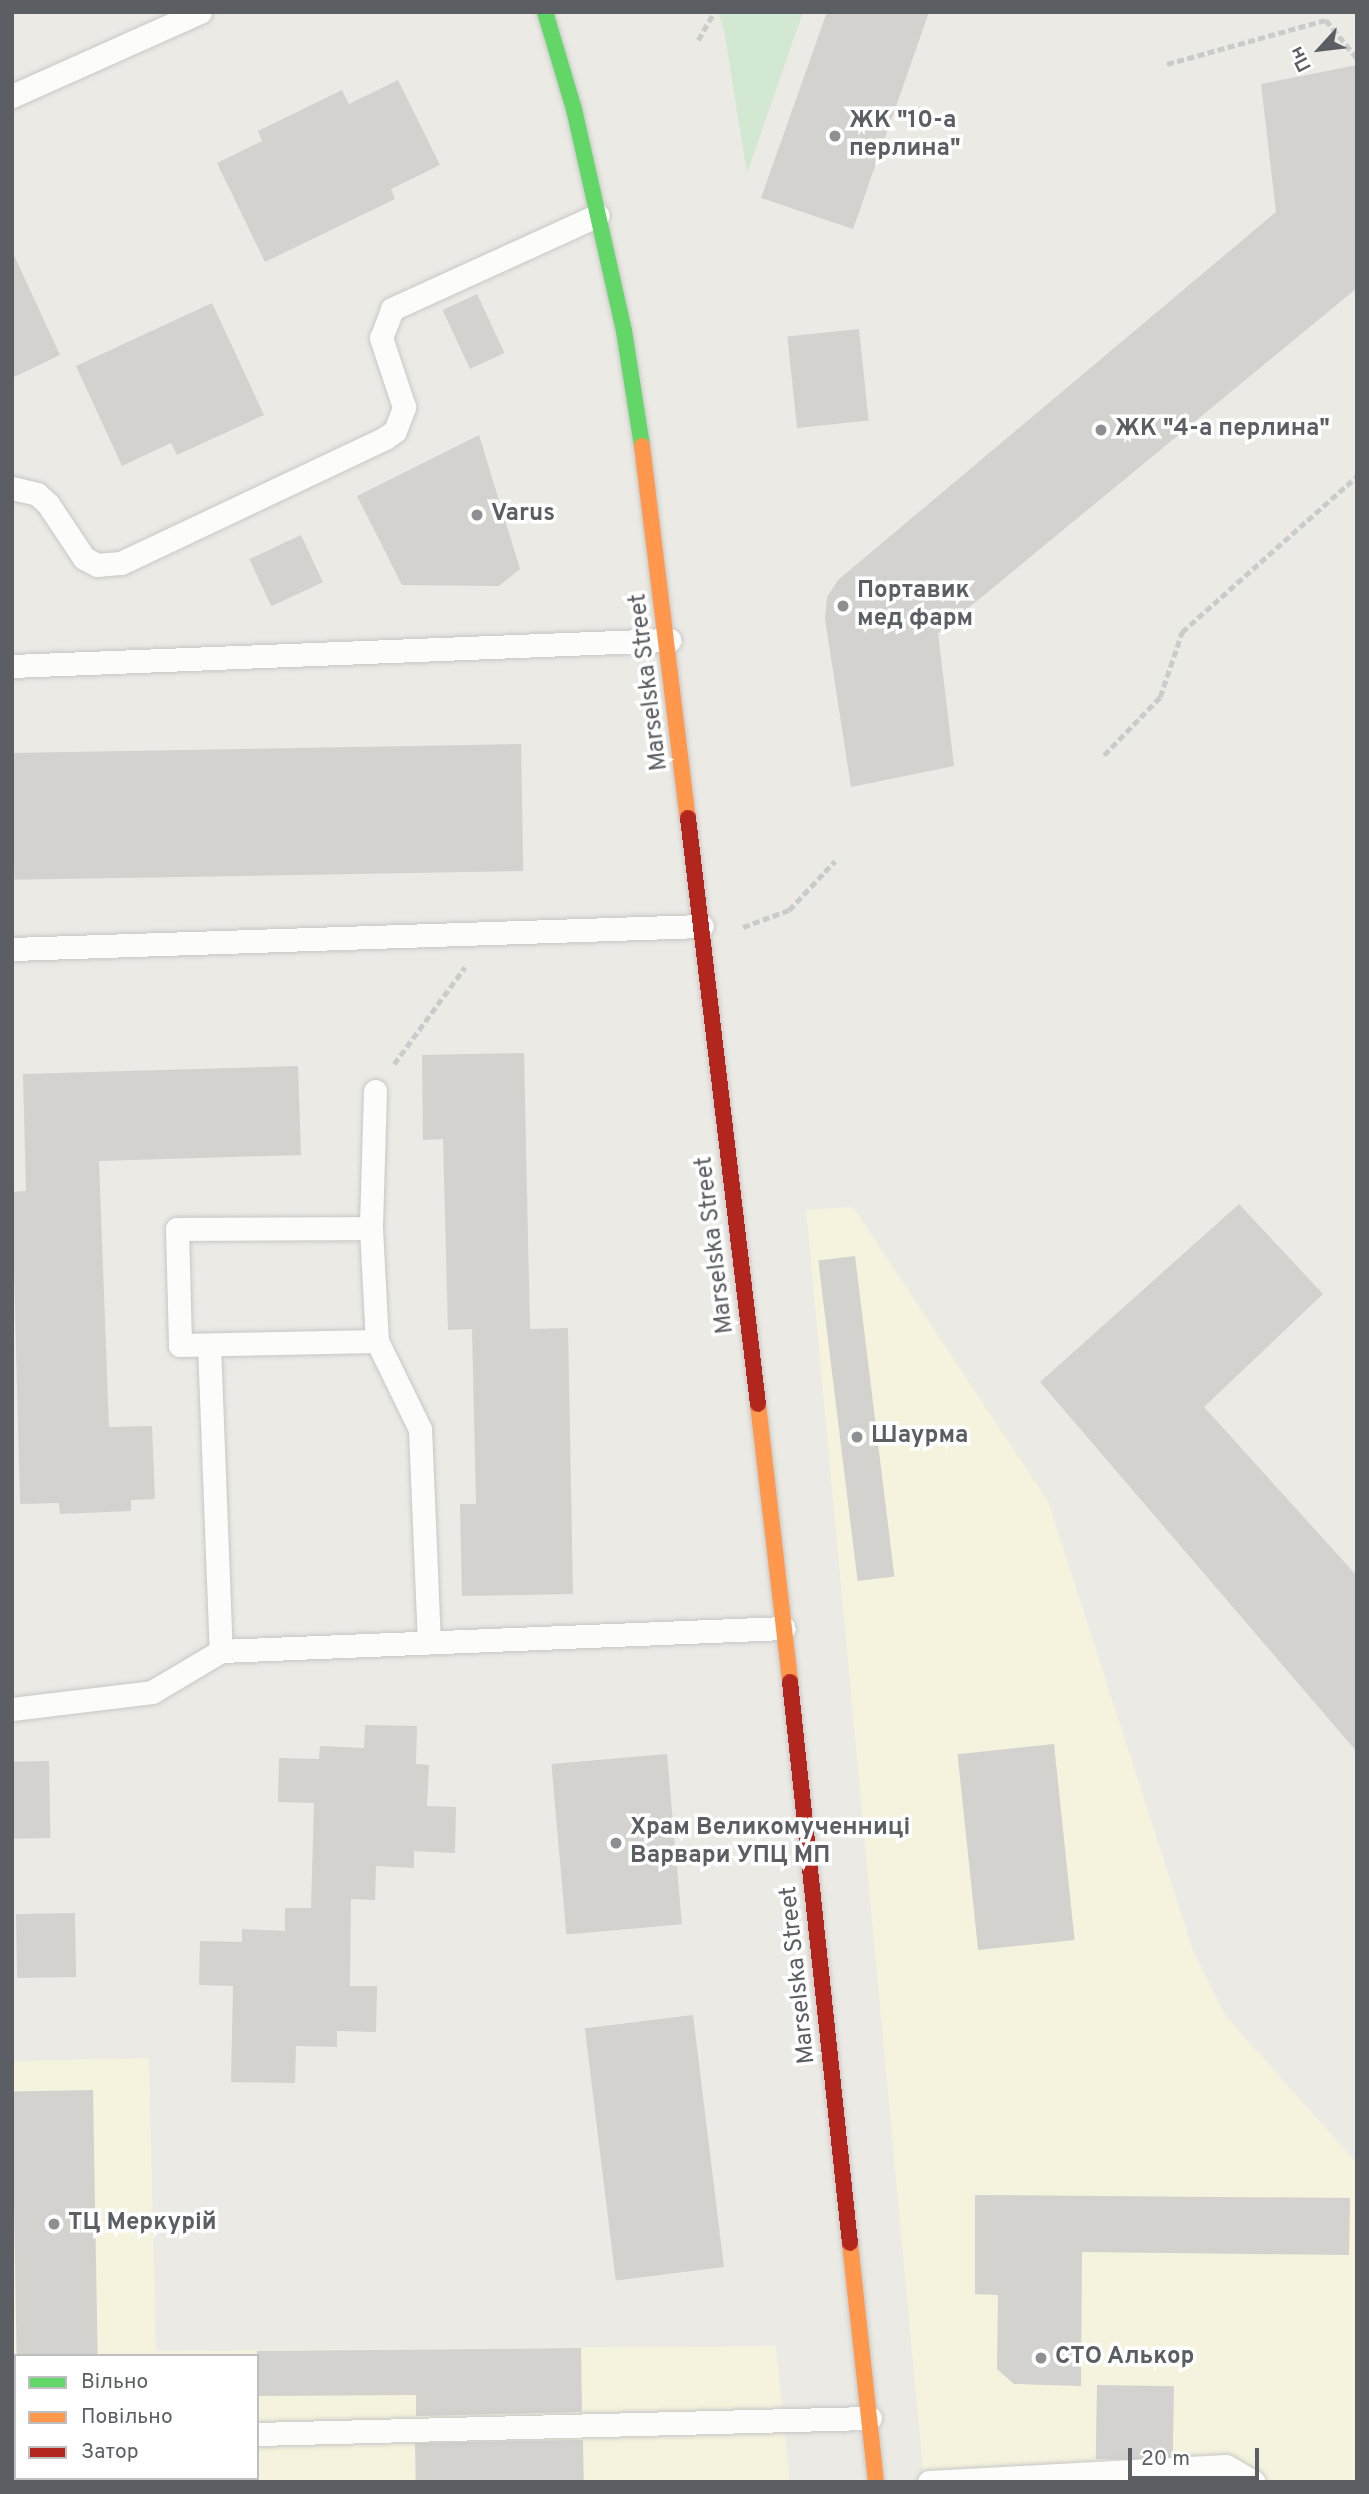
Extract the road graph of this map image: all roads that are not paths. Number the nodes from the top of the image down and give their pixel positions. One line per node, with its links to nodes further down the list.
1 (200, 12): 3 (lane)
2 (545, 12): 4 (street, Marselska Street)
3 (12, 96)
4 (598, 215): 5 (lane); 6 (street, Marselska Street)
5 (12, 488)
6 (669, 640): 7 (lane); 8 (street, Marselska Street)
7 (12, 666)
8 (702, 926): 9 (lane); 14 (street, Marselska Street)
9 (12, 949)
10 (375, 1091): 11 (lane)
11 (371, 1228): 12 (lane); 13 (lane)
12 (377, 1341): 13 (lane); 15 (lane)
13 (209, 1345): 16 (lane)
14 (784, 1628): 15 (lane); 18 (street, Marselska Street)
15 (429, 1641): 16 (lane)
16 (221, 1651): 17 (lane)
17 (12, 1709)
18 (870, 2418): 19 (lane); 20 (street, Marselska Street)
19 (259, 2434)
20 (876, 2482)
21 (929, 2482): 22 (lane)
22 (1255, 2482)

